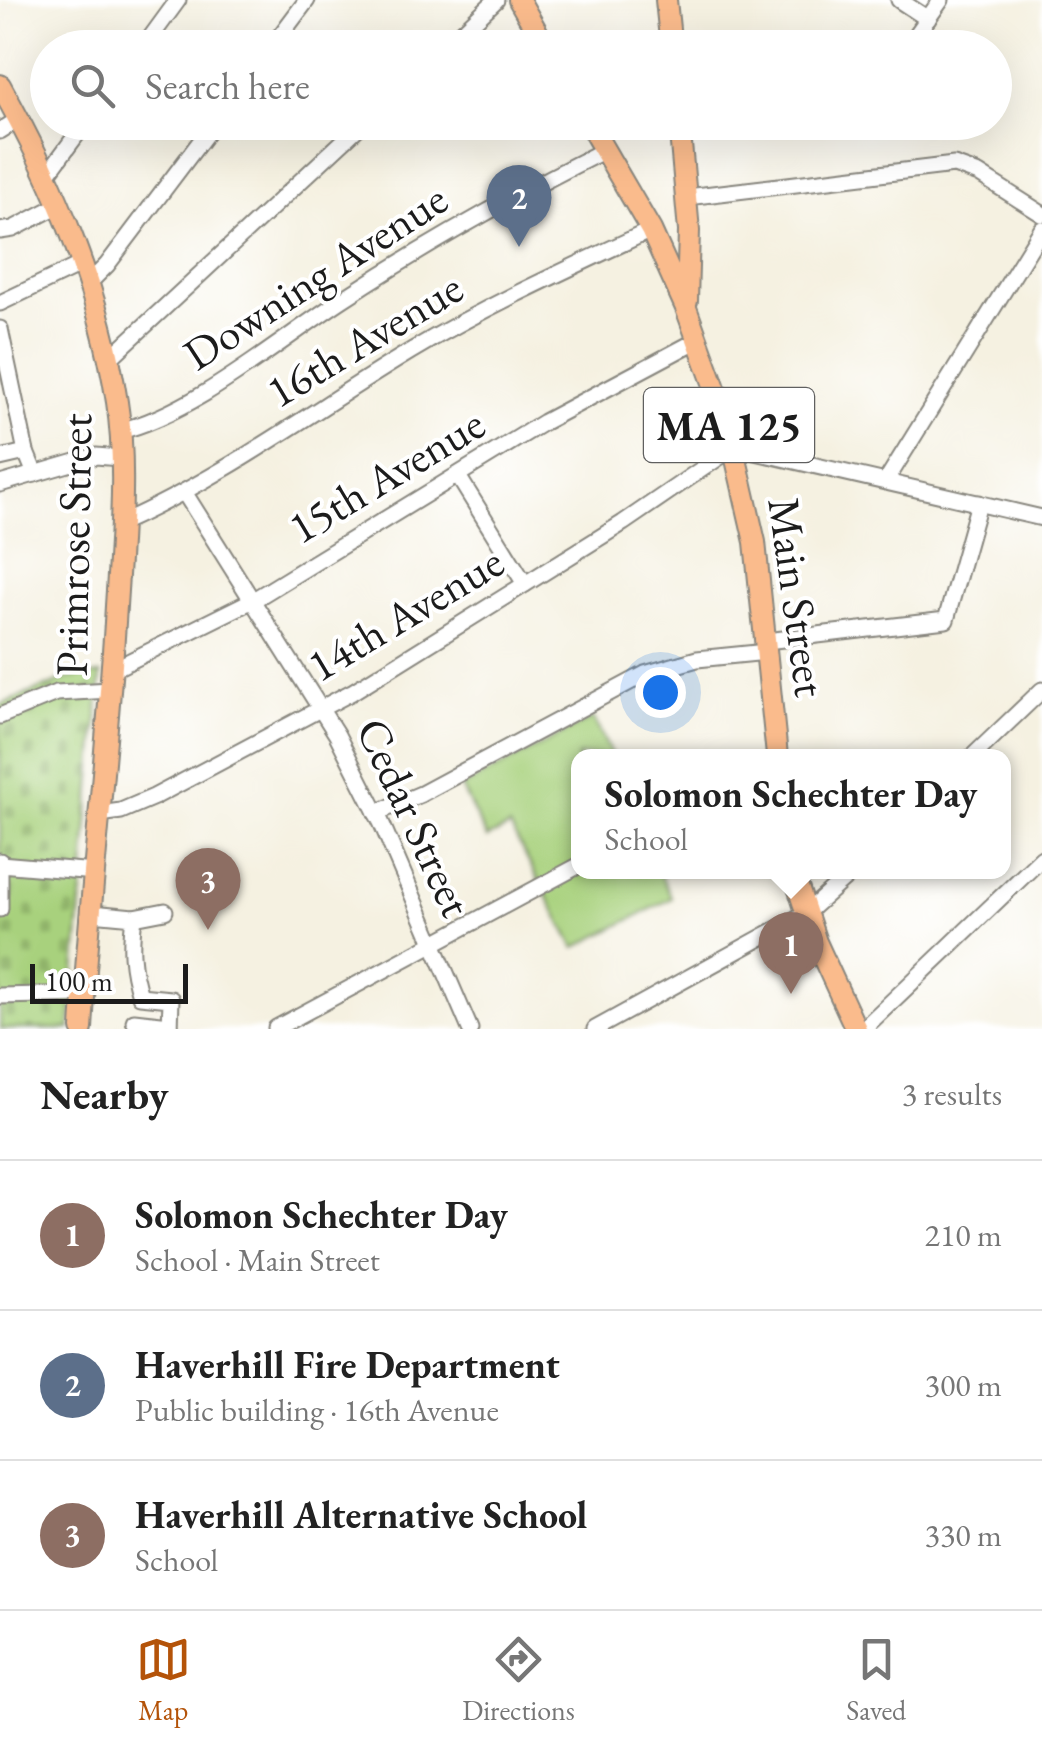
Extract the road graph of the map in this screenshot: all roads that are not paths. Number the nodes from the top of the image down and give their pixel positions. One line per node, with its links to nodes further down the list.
1 (178, 0): 9 (street)
2 (307, 0): 10 (street)
3 (496, 0): 11 (street)
4 (519, 0): 12 (main road)
5 (666, 0): 13 (main road)
6 (899, 0): 8 (street)
7 (940, 0): 8 (street)
8 (928, 19): 14 (street)
9 (156, 30)
10 (284, 30)
11 (464, 30)
12 (536, 30)
13 (669, 30)
14 (920, 30)
15 (0, 85): 16 (main road, Primrose Street)
16 (19, 119): 17 (street); 24 (main road, Primrose Street)
17 (0, 131)
18 (73, 140): 24 (street)
19 (201, 140): 31 (street)
20 (345, 140): 36 (street)
21 (597, 140): 23 (main road, Main Street / MA 125)
22 (681, 140): 25 (main road)
23 (603, 151): 29 (main road, Main Street / MA 125); 37 (street, Downing Avenue)
24 (46, 176): 26 (main road, Primrose Street)
25 (687, 196): 27 (street); 33 (main road)
26 (59, 205): 30 (street); 31 (main road, Primrose Street)
27 (1042, 214)
28 (1042, 229): 44 (street)
29 (651, 230): 33 (main road, Main Street / MA 125); 46 (street, 16th Avenue)
30 (0, 231)
31 (88, 272): 32 (street); 36 (main road, Primrose Street)
32 (0, 303)
33 (686, 308): 35 (main road, Main Street / MA 125)
34 (0, 329): 39 (street)
35 (696, 341): 38 (main road, Main Street / MA 125); 43 (street, 15th Avenue)
36 (110, 359): 37 (main road, Primrose Street)
37 (119, 431): 41 (main road, Primrose Street)
38 (734, 447): 44 (street); 50 (street, 14th Avenue); 52 (main road, Main Street / MA 125)
39 (26, 452): 40 (street); 42 (street)
40 (0, 458)
41 (120, 458): 42 (street); 49 (main road, Primrose Street)
42 (35, 474): 45 (street)
43 (458, 476): 50 (street); 51 (street, 15th Avenue)
44 (886, 481): 47 (street)
45 (0, 484)
46 (184, 492): 49 (street, 16th Avenue); 51 (street, Cedar Street)
47 (979, 503): 48 (street); 52 (street)
48 (1042, 518)
49 (122, 523): 53 (main road, Primrose Street)
50 (525, 584): 55 (street, 14th Avenue)
51 (252, 601): 53 (street, 15th Avenue); 55 (street, Cedar Street)
52 (766, 646): 57 (main road, Main Street / MA 125); 59 (street)
53 (112, 680): 56 (street); 60 (main road, Primrose Street)
54 (1042, 690): 58 (street)
55 (322, 709): 59 (street, Cedar Street); 60 (street, 14th Avenue)
56 (0, 716)
57 (776, 749)
58 (980, 749)
59 (376, 813): 72 (street, Cedar Street)
60 (100, 814): 64 (main road, Primrose Street)
61 (1042, 858): 81 (street)
62 (0, 863): 64 (street); 67 (street)
63 (571, 870): 72 (street)
64 (95, 872): 69 (main road, Primrose Street)
65 (795, 879): 70 (main road)
66 (844, 879): 70 (street)
67 (0, 909)
68 (164, 911): 71 (street)
69 (92, 913): 71 (street); 73 (main road, Primrose Street)
70 (806, 913): 80 (street); 81 (main road)
71 (134, 917): 76 (street)
72 (433, 943): 77 (street); 79 (street, Cedar Street)
73 (85, 994): 74 (street); 78 (main road, Primrose Street)
74 (0, 996)
75 (134, 1022): 76 (street)
76 (170, 1027)
77 (276, 1028)
78 (82, 1029)
79 (470, 1029)
80 (595, 1029)
81 (859, 1029)

